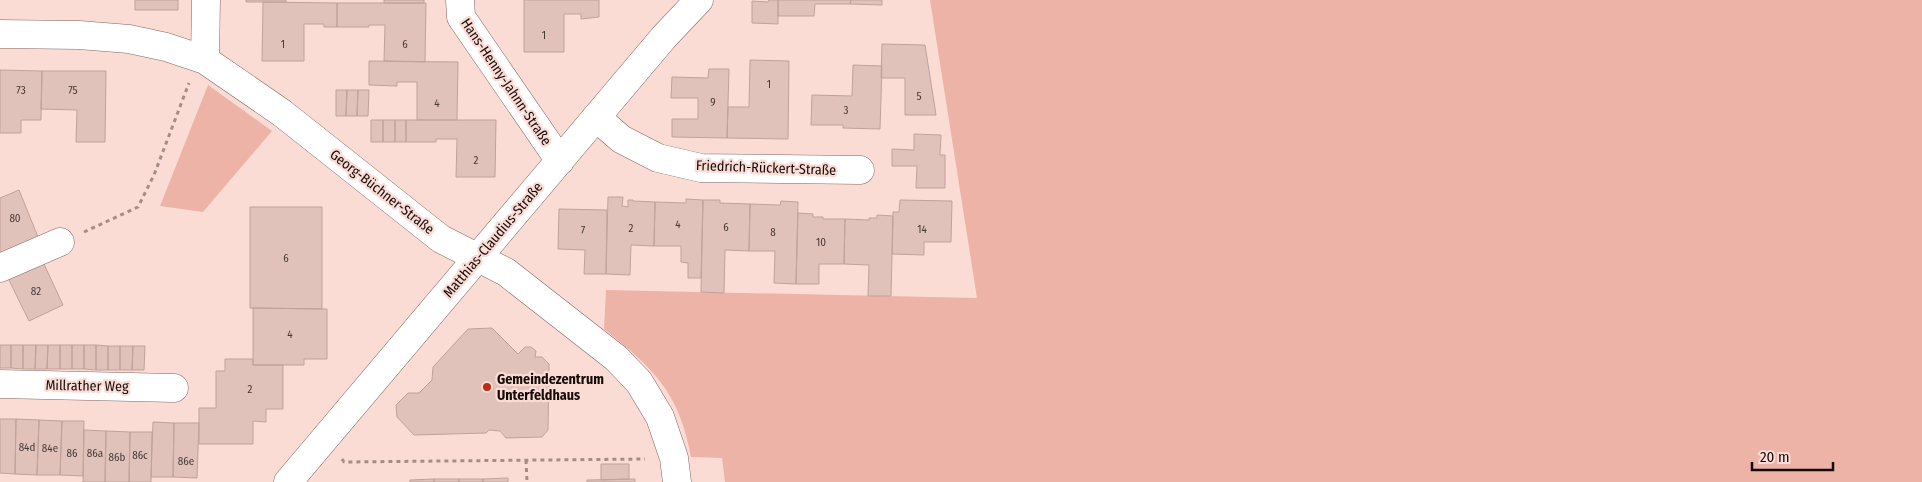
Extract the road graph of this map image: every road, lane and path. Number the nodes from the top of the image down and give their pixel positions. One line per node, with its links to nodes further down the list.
1 (206, 0): 5 (street)
2 (460, 0): 7 (street, Hans-Henny-Jahnn-Straße)
3 (699, 0): 6 (street, Matthias-Claudius-Straße)
4 (0, 34): 5 (street, Georg-Büchner-Straße)
5 (205, 60): 9 (path); 10 (street, Georg-Büchner-Straße)
6 (596, 117): 7 (street, Matthias-Claudius-Straße); 8 (street, Friedrich-Rückert-Straße)
7 (560, 162): 10 (street, Matthias-Claudius-Straße)
8 (860, 170)
9 (60, 242): 11 (street)
10 (478, 258): 14 (street, Matthias-Claudius-Straße); 16 (street, Georg-Büchner-Straße)
11 (0, 268)
12 (0, 384): 13 (street, Millrather Weg)
13 (174, 388)
14 (322, 443): 15 (path); 17 (street, Matthias-Claudius-Straße)
15 (526, 460): 16 (path); 18 (path)
16 (675, 470)
17 (288, 482)
18 (527, 482)

